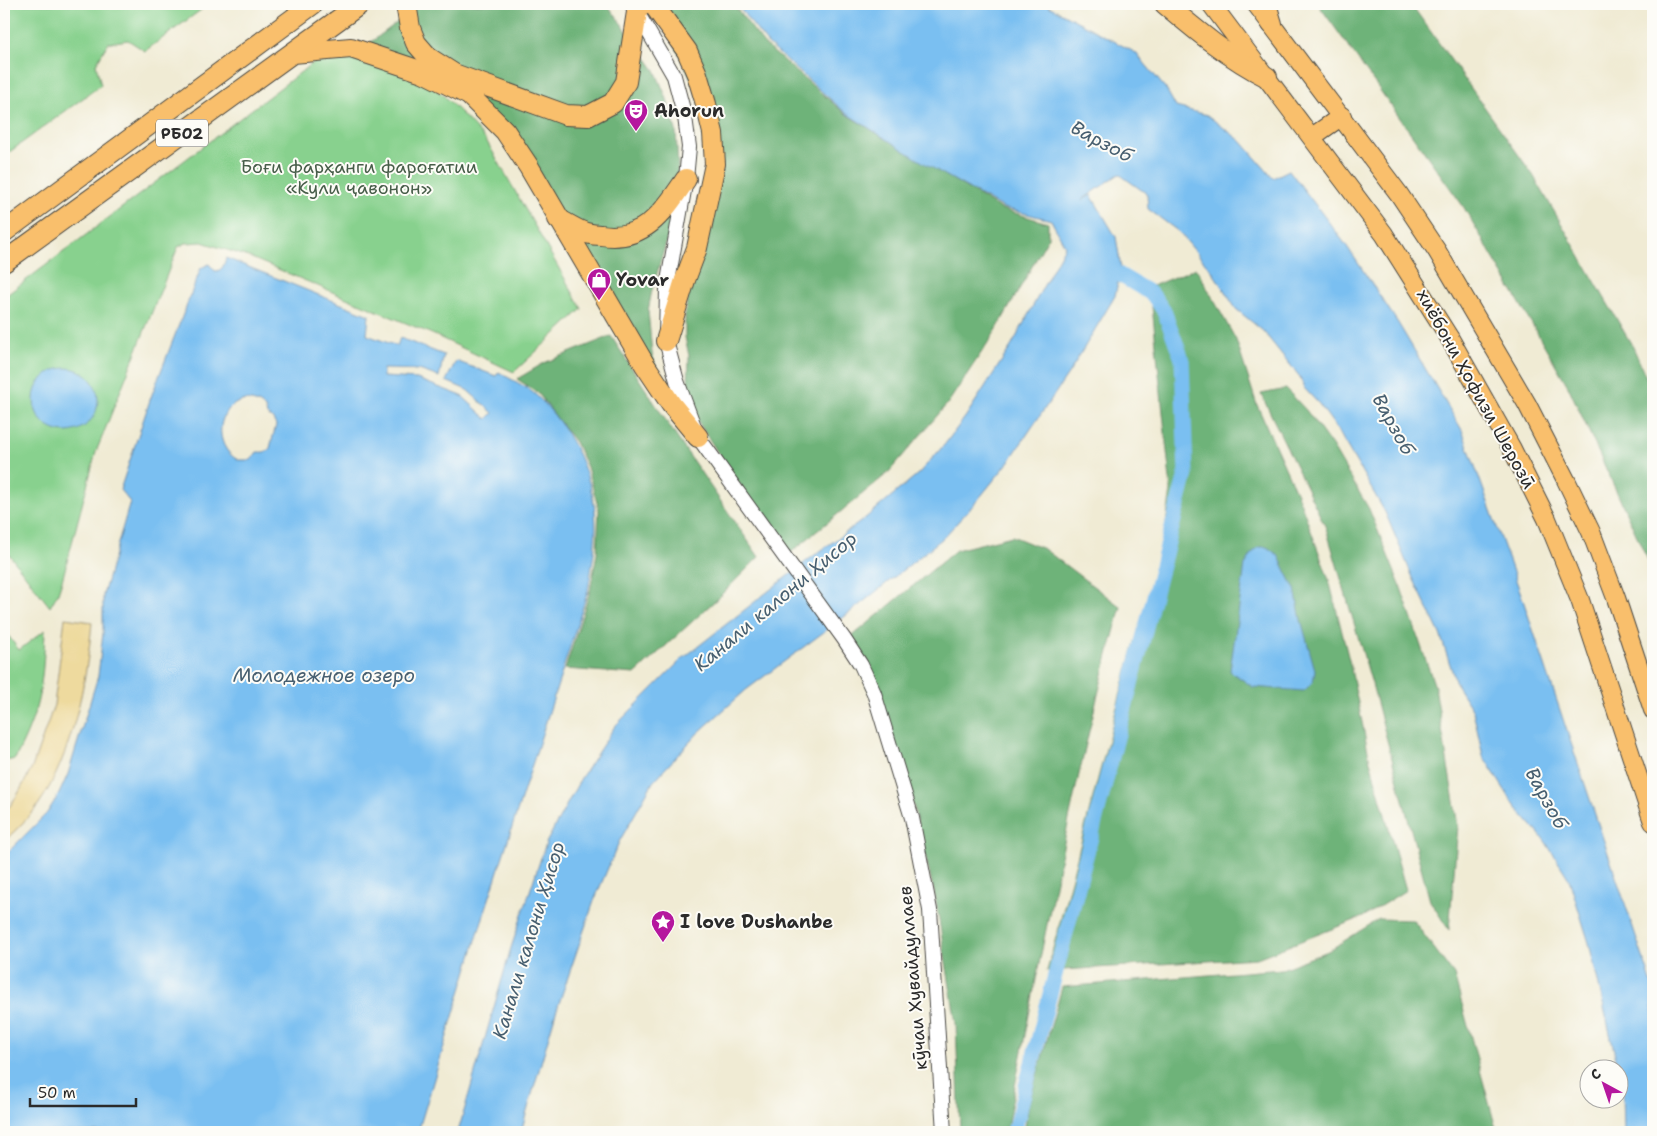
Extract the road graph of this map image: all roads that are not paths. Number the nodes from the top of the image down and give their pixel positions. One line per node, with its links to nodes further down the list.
1 (360, 4): 10 (highway, РБ02)
2 (406, 4): 8 (highway)
3 (1165, 4): 11 (highway)
4 (1211, 4): 11 (main road, хиёбони Ҳофизи Шерозӣ)
5 (1256, 4): 9 (main road, хиёбони Ҳофизи Шерозӣ)
6 (1266, 4): 9 (highway)
7 (306, 6): 16 (highway, РБ02)
8 (640, 6): 14 (street, кӯчаи Хувайдуллаев); 18 (highway)
9 (1272, 24): 12 (main road, хиёбони Ҳофизи Шерозӣ)
10 (293, 53): 15 (highway); 17 (highway, РБ02)
11 (1267, 77): 13 (main road, хиёбони Ҳофизи Шерозӣ)
12 (1342, 116): 13 (main road); 20 (main road, хиёбони Ҳофизи Шерозӣ)
13 (1312, 137): 21 (main road, хиёбони Ҳофизи Шерозӣ)
14 (686, 179): 15 (highway); 18 (street, кӯчаи Хувайдуллаев)
15 (558, 218): 19 (highway)
16 (4, 232)
17 (4, 262)
18 (666, 341): 19 (street, кӯчаи Хувайдуллаев)
19 (698, 437): 22 (street, кӯчаи Хувайдуллаев)
20 (1653, 710)
21 (1653, 822)
22 (944, 1132)

